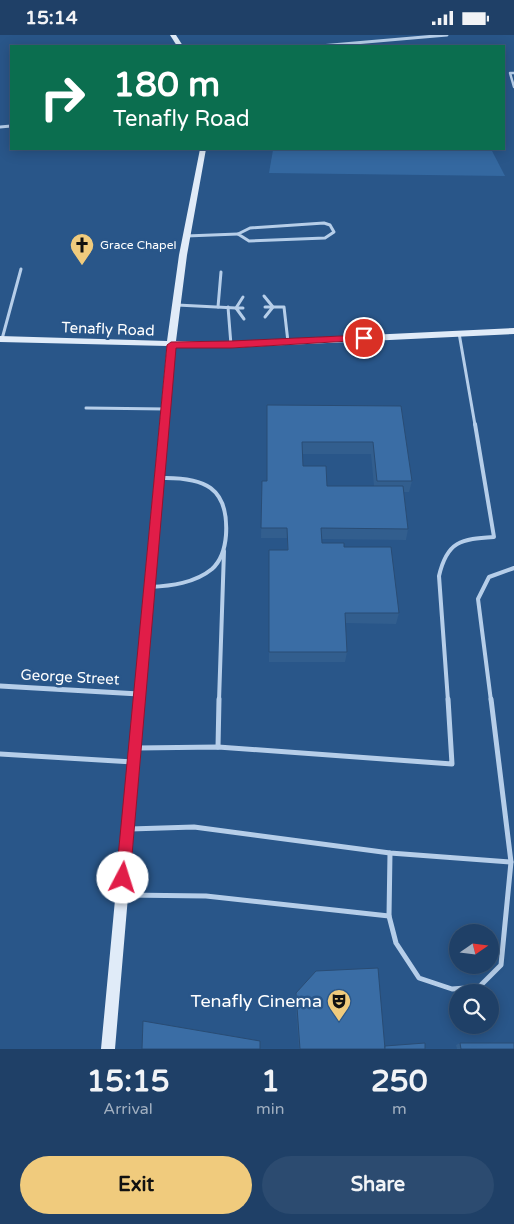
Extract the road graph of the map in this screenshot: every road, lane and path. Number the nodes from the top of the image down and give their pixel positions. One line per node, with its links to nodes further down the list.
1 (447, 35): 2 (street)
2 (332, 45)
3 (514, 73): 4 (lane)
4 (514, 87)
5 (203, 150): 7 (street)
6 (238, 234): 6 (lane); 7 (lane)
7 (186, 236): 12 (street)
8 (21, 269): 23 (lane)
9 (221, 272): 13 (lane)
10 (264, 296): 16 (lane)
11 (243, 297): 17 (lane)
12 (176, 305): 13 (lane); 25 (street)
13 (218, 307): 14 (lane)
14 (228, 307): 17 (lane); 26 (lane)
15 (265, 307): 16 (lane)
16 (273, 307): 19 (lane); 24 (lane)
17 (236, 308): 18 (lane); 20 (lane)
18 (243, 308)
19 (265, 317)
20 (244, 319)
21 (514, 331): 22 (street, Tenafly Road)
22 (459, 333): 24 (street, Tenafly Road); 35 (lane)
23 (1, 339): 25 (street, Tenafly Road)
24 (288, 342): 26 (street, Tenafly Road)
25 (171, 345): 26 (street, Tenafly Road); 28 (street)
26 (231, 345)
27 (86, 408): 28 (lane)
28 (166, 409): 29 (street)
29 (161, 478): 30 (lane); 32 (street)
30 (224, 550): 32 (lane); 35 (lane)
31 (514, 568): 41 (lane)
32 (150, 587): 34 (street)
33 (0, 686): 34 (street, George Street)
34 (139, 693): 36 (street)
35 (218, 747): 36 (lane)
36 (134, 748): 38 (street)
37 (0, 754): 38 (lane)
38 (133, 762): 39 (street)
39 (128, 829): 40 (lane); 42 (street)
40 (390, 853): 41 (lane); 43 (lane)
41 (511, 862): 43 (lane)
42 (122, 895): 43 (lane); 44 (street)
43 (389, 916)
44 (108, 1049)

